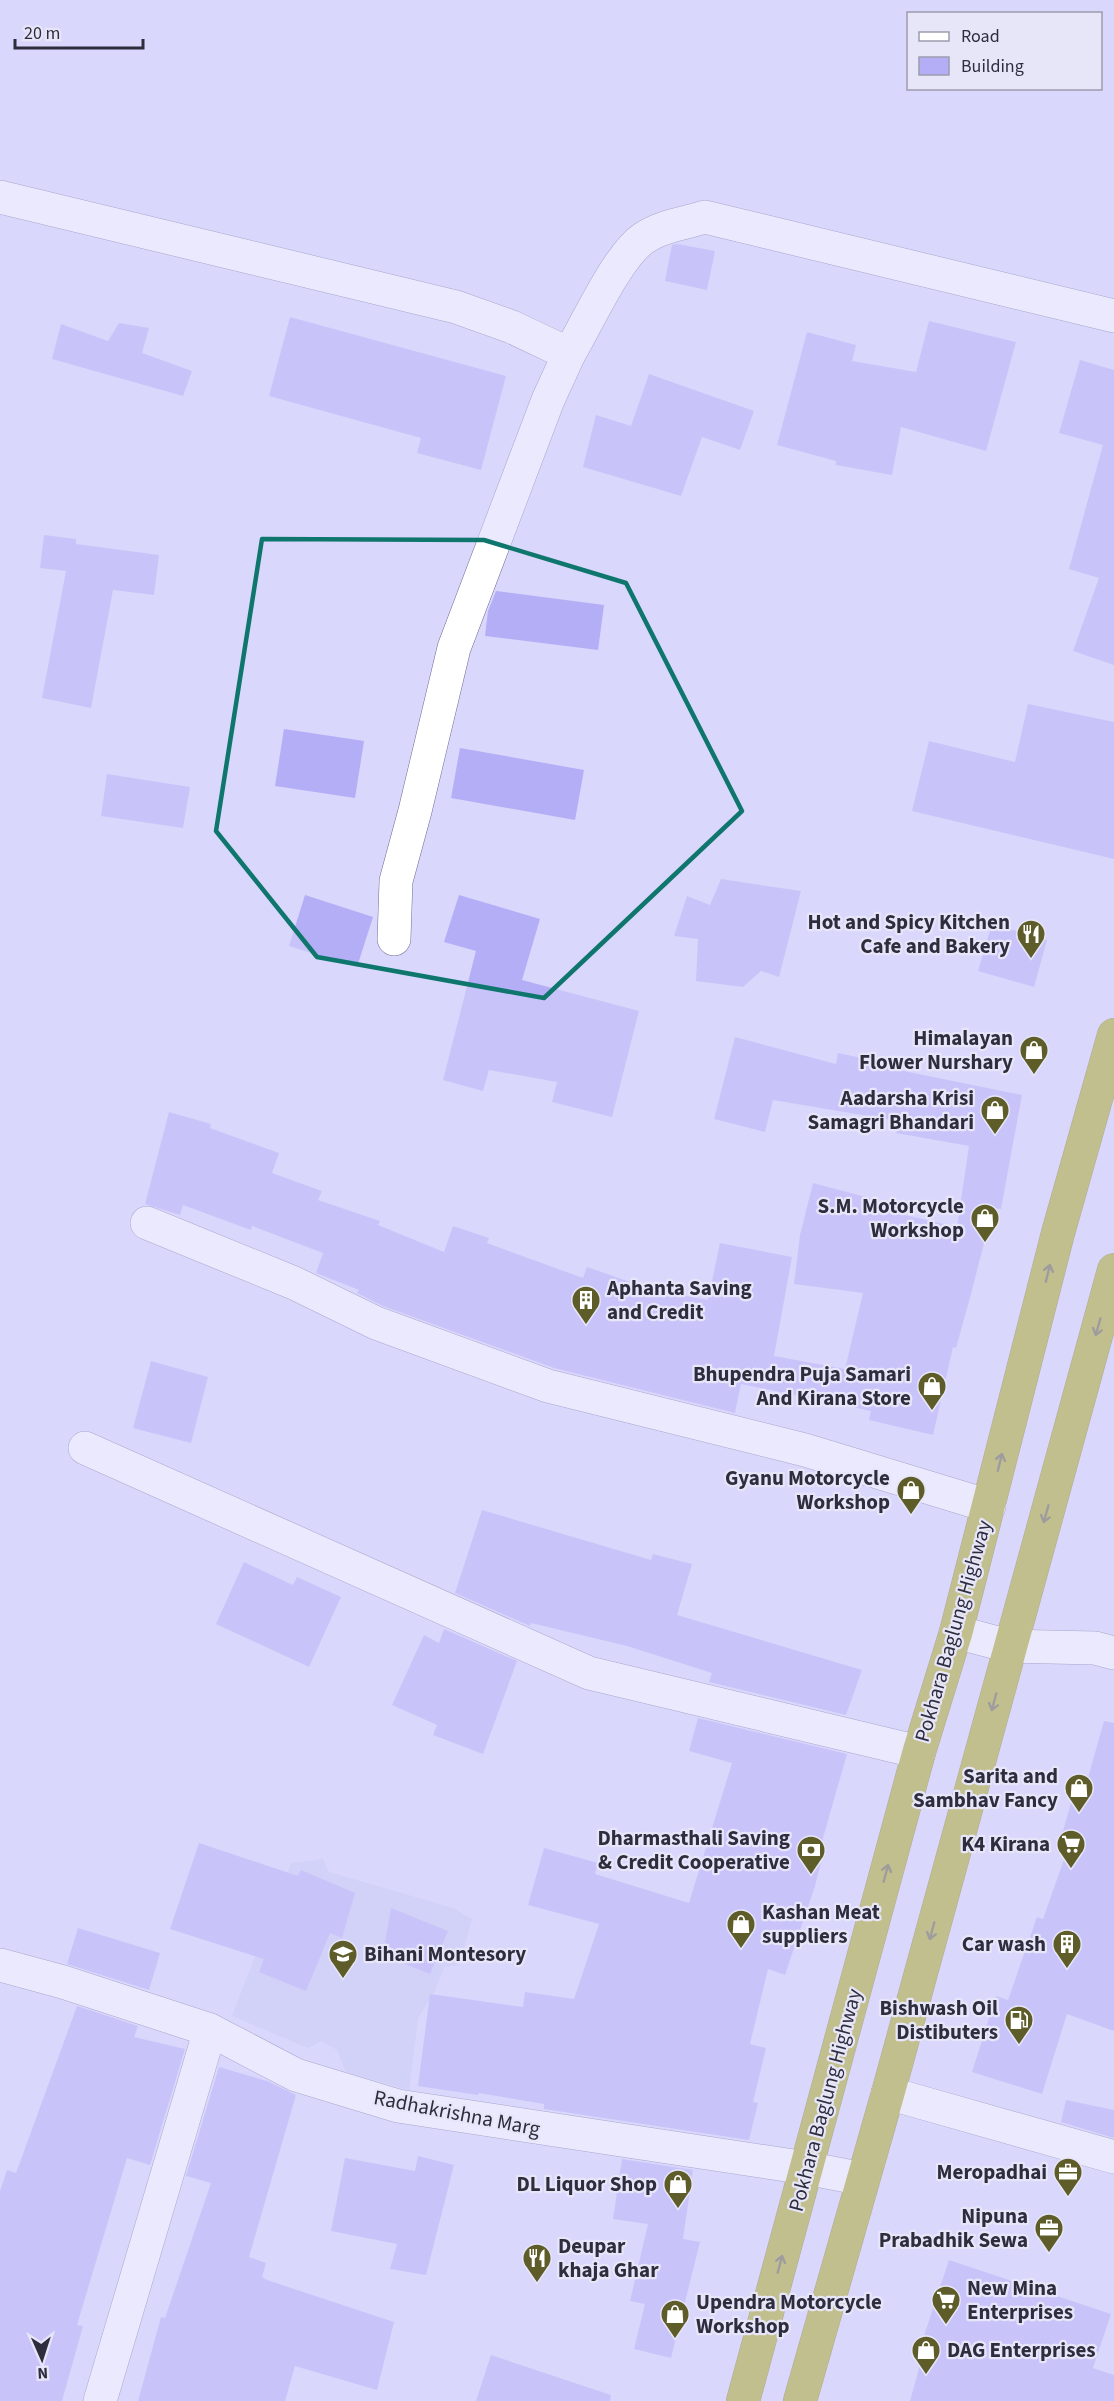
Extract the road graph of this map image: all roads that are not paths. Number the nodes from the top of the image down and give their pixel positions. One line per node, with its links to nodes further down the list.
1 (0, 197): 3 (street)
2 (1114, 316): 3 (street)
3 (570, 354): 4 (street)
4 (394, 939)
5 (1114, 1035): 9 (highway, Pokhara Baglung Highway, one-way to 5)
6 (147, 1223): 9 (street)
7 (1114, 1270): 11 (highway, one-way to 11)
8 (85, 1448): 13 (street)
9 (989, 1506): 10 (highway, Pokhara Baglung Highway)
10 (956, 1632): 11 (street); 13 (highway, Pokhara Baglung Highway)
11 (1010, 1646): 12 (street); 16 (highway, one-way to 16)
12 (1114, 1653)
13 (919, 1752): 18 (highway, Pokhara Baglung Highway, one-way to 13)
14 (0, 1965): 15 (street, Radhakrishna Marg)
15 (210, 2030): 18 (street, Radhakrishna Marg); 20 (street)
16 (888, 2093): 17 (street); 19 (highway)
17 (1114, 2157)
18 (806, 2168): 19 (street, Radhakrishna Marg); 21 (highway, Pokhara Baglung Highway, one-way to 18)
19 (862, 2179): 22 (highway)
20 (100, 2401)
21 (743, 2401)
22 (800, 2401)

